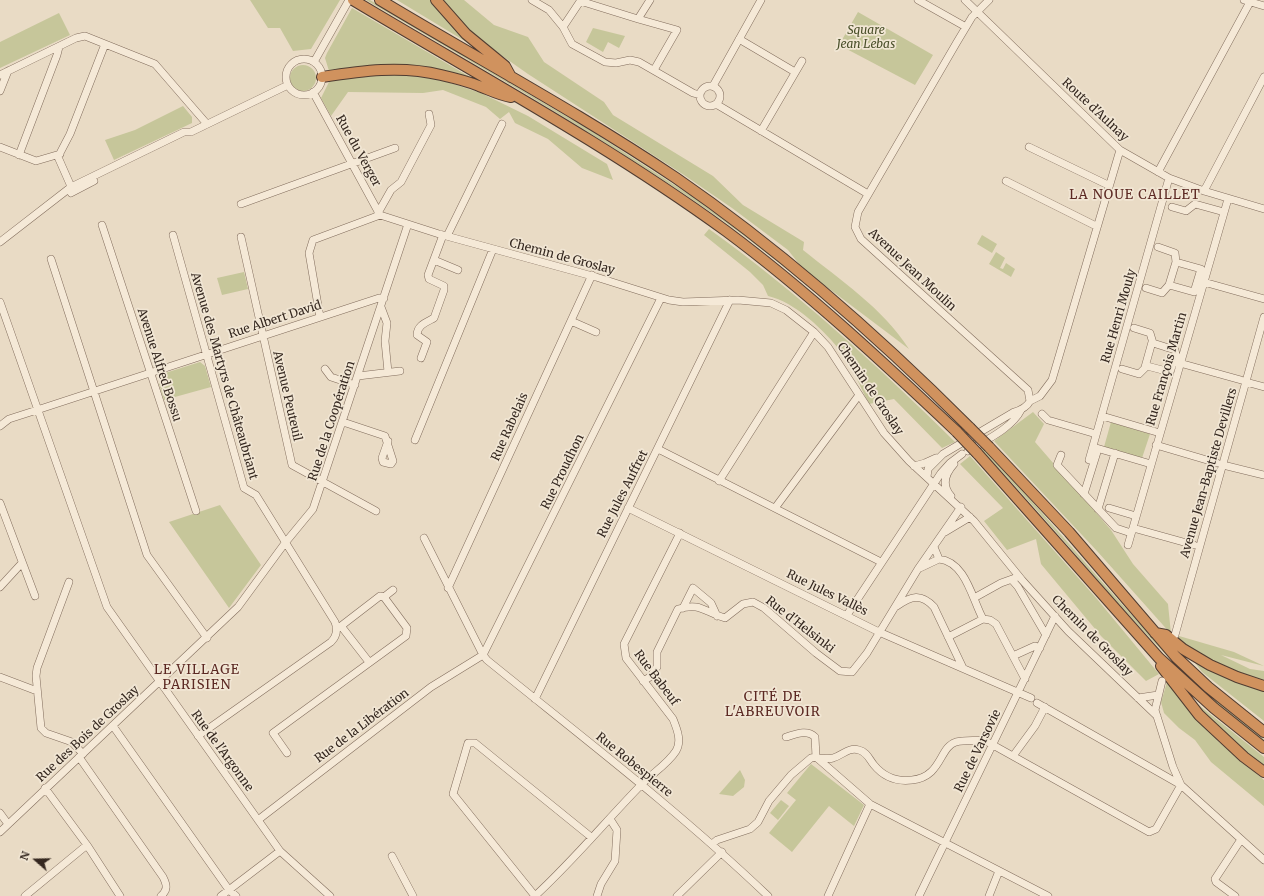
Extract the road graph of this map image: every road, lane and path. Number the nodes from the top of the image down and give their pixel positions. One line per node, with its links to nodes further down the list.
1 (349, 0): 22 (street)
2 (353, 0): 35 (highway)
3 (380, 0): 29 (highway)
4 (436, 0): 29 (highway)
5 (532, 0): 16 (street)
6 (650, 0): 15 (street)
7 (761, 0): 18 (street)
8 (918, 0): 17 (street)
9 (965, 0): 14 (street, Route d'Aulnay)
10 (989, 0): 14 (street, Avenue Jean Moulin)
11 (580, 1): 15 (street); 16 (street)
12 (1247, 1): 13 (street); 48 (street)
13 (1264, 6)
14 (978, 11): 17 (street, Avenue Jean Moulin); 44 (street, Route d'Aulnay)
15 (638, 19): 23 (street)
16 (563, 27): 23 (street)
17 (966, 27): 54 (street, Avenue Jean Moulin)
18 (739, 39): 25 (street); 31 (street)
19 (105, 44): 20 (street); 38 (street); 45 (street)
20 (59, 47): 24 (street); 46 (street)
21 (802, 61): 25 (street)
22 (314, 62): 27 (street); 30 (street)
23 (654, 70): 34 (street)
24 (8, 71): 26 (street); 32 (street)
25 (795, 72): 40 (street)
26 (0, 75)
27 (322, 77): 33 (street); 35 (highway)
28 (1264, 77): 53 (street)
29 (512, 78): 176 (highway, bridge)
30 (288, 85): 33 (street); 38 (street)
31 (713, 86): 34 (street); 36 (street)
32 (0, 91)
33 (313, 92): 47 (street, Rue du Verger)
34 (700, 95): 36 (street)
35 (517, 98): 184 (highway, bridge)
36 (716, 104): 40 (street)
37 (429, 114): 60 (street)
38 (207, 124): 52 (street)
39 (502, 124): 65 (street)
40 (761, 131): 54 (street)
41 (1029, 146): 51 (street)
42 (0, 147): 46 (street)
43 (395, 148): 47 (street)
44 (1120, 150): 48 (street, Route d'Aulnay); 51 (street)
45 (60, 154): 46 (street); 52 (street)
46 (19, 155)
47 (352, 163): 56 (street); 60 (street, Rue du Verger)
48 (1158, 172): 49 (street, Route d'Aulnay)
49 (1170, 178): 53 (street, Route d'Aulnay); 111 (street, Rue Henri Mouly)
50 (1006, 181): 63 (street)
51 (1108, 185): 63 (street)
52 (72, 189): 67 (street)
53 (1204, 191): 55 (street, Route d'Aulnay)
54 (868, 194): 107 (street, Avenue Jean Moulin)
55 (1228, 199): 58 (street, Route d'Aulnay); 59 (street, Rue François Martin)
56 (241, 204)
57 (1172, 207): 59 (street)
58 (1264, 209)
59 (1224, 212): 75 (street, Rue François Martin)
60 (381, 215): 61 (street, Chemin de Groslay); 84 (street)
61 (408, 224): 65 (street, Chemin de Groslay); 78 (street)
62 (102, 225): 100 (street, Avenue Alfred Bossu)
63 (1096, 226): 107 (street)
64 (173, 235): 92 (street, Avenue des Martyrs de Châteaubriant)
65 (445, 235): 69 (street, Chemin de Groslay); 71 (street)
66 (241, 237): 90 (street, Avenue Peuteuil)
67 (0, 242)
68 (1158, 247): 72 (street)
69 (493, 249): 74 (street, Chemin de Groslay); 116 (street)
70 (51, 258): 105 (street)
71 (434, 260): 73 (street); 93 (street)
72 (1176, 262): 75 (street); 76 (street)
73 (458, 270)
74 (592, 275): 79 (street, Chemin de Groslay); 86 (street, Rue Rabelais)
75 (1200, 281): 76 (street); 80 (street); 94 (street, Rue François Martin)
76 (1169, 285): 77 (street)
77 (1146, 288)
78 (384, 298): 83 (street, Rue de la Coopération); 84 (street, Rue Albert David)
79 (661, 298): 81 (street, Chemin de Groslay); 182 (street, Rue Proudhon)
80 (1264, 299)
81 (730, 300): 89 (street, Chemin de Groslay); 120 (street, Rue Jules Auffret)
82 (0, 302): 108 (street, Rue de l'Argonne)
83 (381, 307): 99 (street); 101 (street, Rue de la Coopération)
84 (320, 317): 90 (street, Rue Albert David)
85 (1264, 317): 102 (street, Avenue Jean-Baptiste Devillers)
86 (571, 321): 88 (street); 162 (street, Rue Rabelais)
87 (1134, 328): 91 (street)
88 (596, 332)
89 (814, 332): 106 (street, Chemin de Groslay); 131 (street)
90 (262, 337): 92 (street, Rue Albert David); 133 (street, Avenue Peuteuil)
91 (1152, 342): 94 (street); 95 (street)
92 (206, 355): 100 (street, Rue Albert David); 150 (street, Avenue des Martyrs de Châteaubriant)
93 (421, 358)
94 (1177, 362): 95 (street); 102 (street); 114 (street, Rue François Martin)
95 (1145, 368): 97 (street)
96 (325, 369): 103 (street)
97 (1122, 370)
98 (400, 371): 99 (street)
99 (388, 372): 101 (street)
100 (150, 374): 105 (street, Rue Albert David); 141 (street, Avenue Alfred Bossu)
101 (358, 376): 103 (street, Rue de la Coopération)
102 (1243, 381): 104 (street); 127 (street, Avenue Jean-Baptiste Devillers)
103 (355, 385): 112 (street, Rue de la Coopération)
104 (1264, 387)
105 (94, 392): 108 (street, Rue Albert David); 180 (street)
106 (859, 395): 128 (street, Chemin de Groslay); 138 (street)
107 (1030, 401): 109 (street)
108 (37, 410): 113 (street, Rue Albert David); 191 (street, Rue de l'Argonne)
109 (1021, 410): 122 (street); 123 (street)
110 (1042, 414): 115 (street)
111 (1102, 416): 114 (street); 115 (street, Rue Henri Mouly)
112 (343, 422): 117 (street); 133 (street, Rue de la Coopération)
113 (0, 426)
114 (1160, 433): 118 (street, Rue François Martin)
115 (1096, 434): 119 (street, Rue Henri Mouly)
116 (415, 440)
117 (388, 441)
118 (1156, 445): 126 (street, Rue François Martin); 127 (street)
119 (1095, 448): 121 (street); 125 (street, Rue Henri Mouly); 134 (street)
120 (658, 450): 131 (street); 137 (street, Rue Jules Auffret)
121 (1115, 453): 126 (street); 140 (street)
122 (943, 454): 128 (street); 130 (street)
123 (962, 454): 132 (street); 136 (street)
124 (1061, 455): 134 (street)
125 (1089, 460)
126 (1151, 464): 143 (street, Rue François Martin)
127 (1220, 464): 129 (street); 178 (street, Avenue Jean-Baptiste Devillers)
128 (914, 466): 130 (street, Chemin de Groslay)
129 (1264, 475)
130 (927, 477): 132 (street, Chemin de Groslay)
131 (719, 481): 138 (street)
132 (934, 483): 136 (street, Chemin de Groslay); 155 (street)
133 (323, 484): 142 (street, Avenue Peuteuil); 150 (street, Rue de la Coopération)
134 (1084, 494): 140 (street)
135 (0, 503): 144 (street)
136 (961, 507): 145 (street, Chemin de Groslay); 148 (street)
137 (628, 508): 147 (street, Rue Jules Vallès); 197 (street, Rue Jules Auffret)
138 (774, 508): 155 (street)
139 (1109, 508): 143 (street)
140 (1098, 509): 146 (street)
141 (196, 511)
142 (376, 511)
143 (1136, 516): 146 (street, Rue François Martin)
144 (2, 517): 156 (street)
145 (970, 517): 148 (street); 158 (street, Chemin de Groslay)
146 (1132, 530): 151 (street, Rue François Martin); 152 (street)
147 (680, 533): 170 (street, Rue Jules Vallès); 189 (street, Rue Babeuf)
148 (943, 533): 153 (street)
149 (424, 538): 162 (street)
150 (285, 543): 174 (street, Avenue des Martyrs de Châteaubriant); 180 (street, Rue des Bois de Groslay)
151 (1128, 545)
152 (1194, 545)
153 (934, 547): 154 (street); 157 (street)
154 (939, 559): 157 (street); 167 (street)
155 (881, 562): 170 (street)
156 (22, 563): 161 (street); 164 (street)
157 (918, 569): 160 (street)
158 (1015, 577): 167 (street); 172 (street, Chemin de Groslay); 177 (street)
159 (69, 582): 193 (street)
160 (910, 582): 166 (street); 169 (street)
161 (0, 587)
162 (448, 588): 182 (street)
163 (393, 590): 165 (street)
164 (34, 596)
165 (384, 597): 174 (street); 185 (street)
166 (916, 598): 169 (street); 179 (street)
167 (974, 598): 173 (street)
168 (683, 608): 171 (street); 171 (street); 189 (street)
169 (893, 609): 175 (street)
170 (847, 615): 175 (street, Rue Jules Vallès)
171 (718, 616): 175 (street, Rue d'Helsinki)
172 (1055, 616): 177 (street, Rue de Varsovie); 196 (street, Chemin de Groslay)
173 (983, 619): 179 (street); 183 (street)
174 (338, 628): 185 (street, Avenue des Martyrs de Châteaubriant); 202 (street)
175 (879, 632): 186 (street, Rue Jules Vallès)
176 (1155, 633): 192 (highway); 201 (highway)
177 (1046, 635): 181 (street, Rue de Varsovie)
178 (1175, 635)
179 (948, 637): 186 (street)
180 (207, 638): 191 (street, Rue des Bois de Groslay)
181 (1040, 648): 183 (street); 188 (street, Rue de Varsovie)
182 (483, 655): 197 (street, Rue Robespierre); 217 (street, Rue de la Libération)
183 (1014, 656): 188 (street)
184 (1159, 658): 205 (highway); 210 (highway)
185 (369, 662): 206 (street)
186 (963, 668): 194 (street, Rue Jules Vallès)
187 (0, 677): 193 (street)
188 (1025, 679): 194 (street, Rue de Varsovie)
189 (643, 681): 211 (street, Rue Babeuf)
190 (1162, 681): 195 (street)
191 (160, 682): 200 (street, Rue des Bois de Groslay); 202 (street, Rue de l'Argonne)
192 (1264, 686)
193 (37, 691): 207 (street)
194 (1019, 692): 198 (street, Rue Jules Vallès); 204 (street, Rue de Varsovie)
195 (1158, 695): 196 (street); 199 (street)
196 (1138, 698): 199 (street, Chemin de Groslay)
197 (535, 699): 211 (street, Rue Robespierre)
198 (1045, 707): 208 (street); 212 (street, Rue Jules Vallès)
199 (1157, 716): 212 (street, Chemin de Groslay)
200 (113, 726): 207 (street, Rue des Bois de Groslay); 230 (street)
201 (1264, 732)
202 (198, 736): 217 (street, Rue de l'Argonne)
203 (786, 737): 209 (street)
204 (992, 746): 208 (street); 209 (street); 222 (street, Rue de Varsovie)
205 (1264, 748)
206 (287, 753)
207 (81, 755): 213 (street, Rue des Bois de Groslay); 233 (street)
208 (1013, 756): 212 (street)
209 (817, 758): 214 (street); 223 (street)
210 (1264, 772)
211 (642, 784): 216 (street, Rue Babeuf); 223 (street, Rue Robespierre)
212 (1181, 785): 221 (street, Chemin de Groslay)
213 (45, 788): 218 (street, Rue des Bois de Groslay); 224 (street)
214 (870, 804): 222 (street); 242 (street)
215 (0, 813): 218 (street)
216 (610, 819): 220 (street, Rue Babeuf); 239 (street)
217 (258, 820): 225 (street, Rue de l'Argonne)
218 (8, 824): 219 (street, Rue des Bois de Groslay)
219 (0, 832)
220 (592, 837): 238 (street, Rue Babeuf); 238 (street)
221 (1240, 841): 228 (street, Chemin de Groslay); 246 (street)
222 (944, 843): 229 (street); 243 (street, Rue de Varsovie)
223 (712, 844): 226 (street, Rue Robespierre)
224 (87, 845): 231 (street); 232 (street)
225 (280, 851): 230 (street); 236 (street, Rue de l'Argonne)
226 (722, 852): 240 (street); 241 (street, Rue Robespierre)
227 (392, 856): 237 (street)
228 (1264, 860)
229 (999, 871): 244 (street); 245 (street)
230 (229, 890): 234 (street); 235 (street)
231 (25, 896)
232 (120, 896)
233 (161, 896)
234 (221, 896)
235 (236, 896)
236 (330, 896)
237 (414, 896)
238 (535, 896)
239 (597, 896)
240 (677, 896)
241 (768, 896)
242 (828, 896)
243 (919, 896)
244 (989, 896)
245 (1048, 896)
246 (1235, 896)

